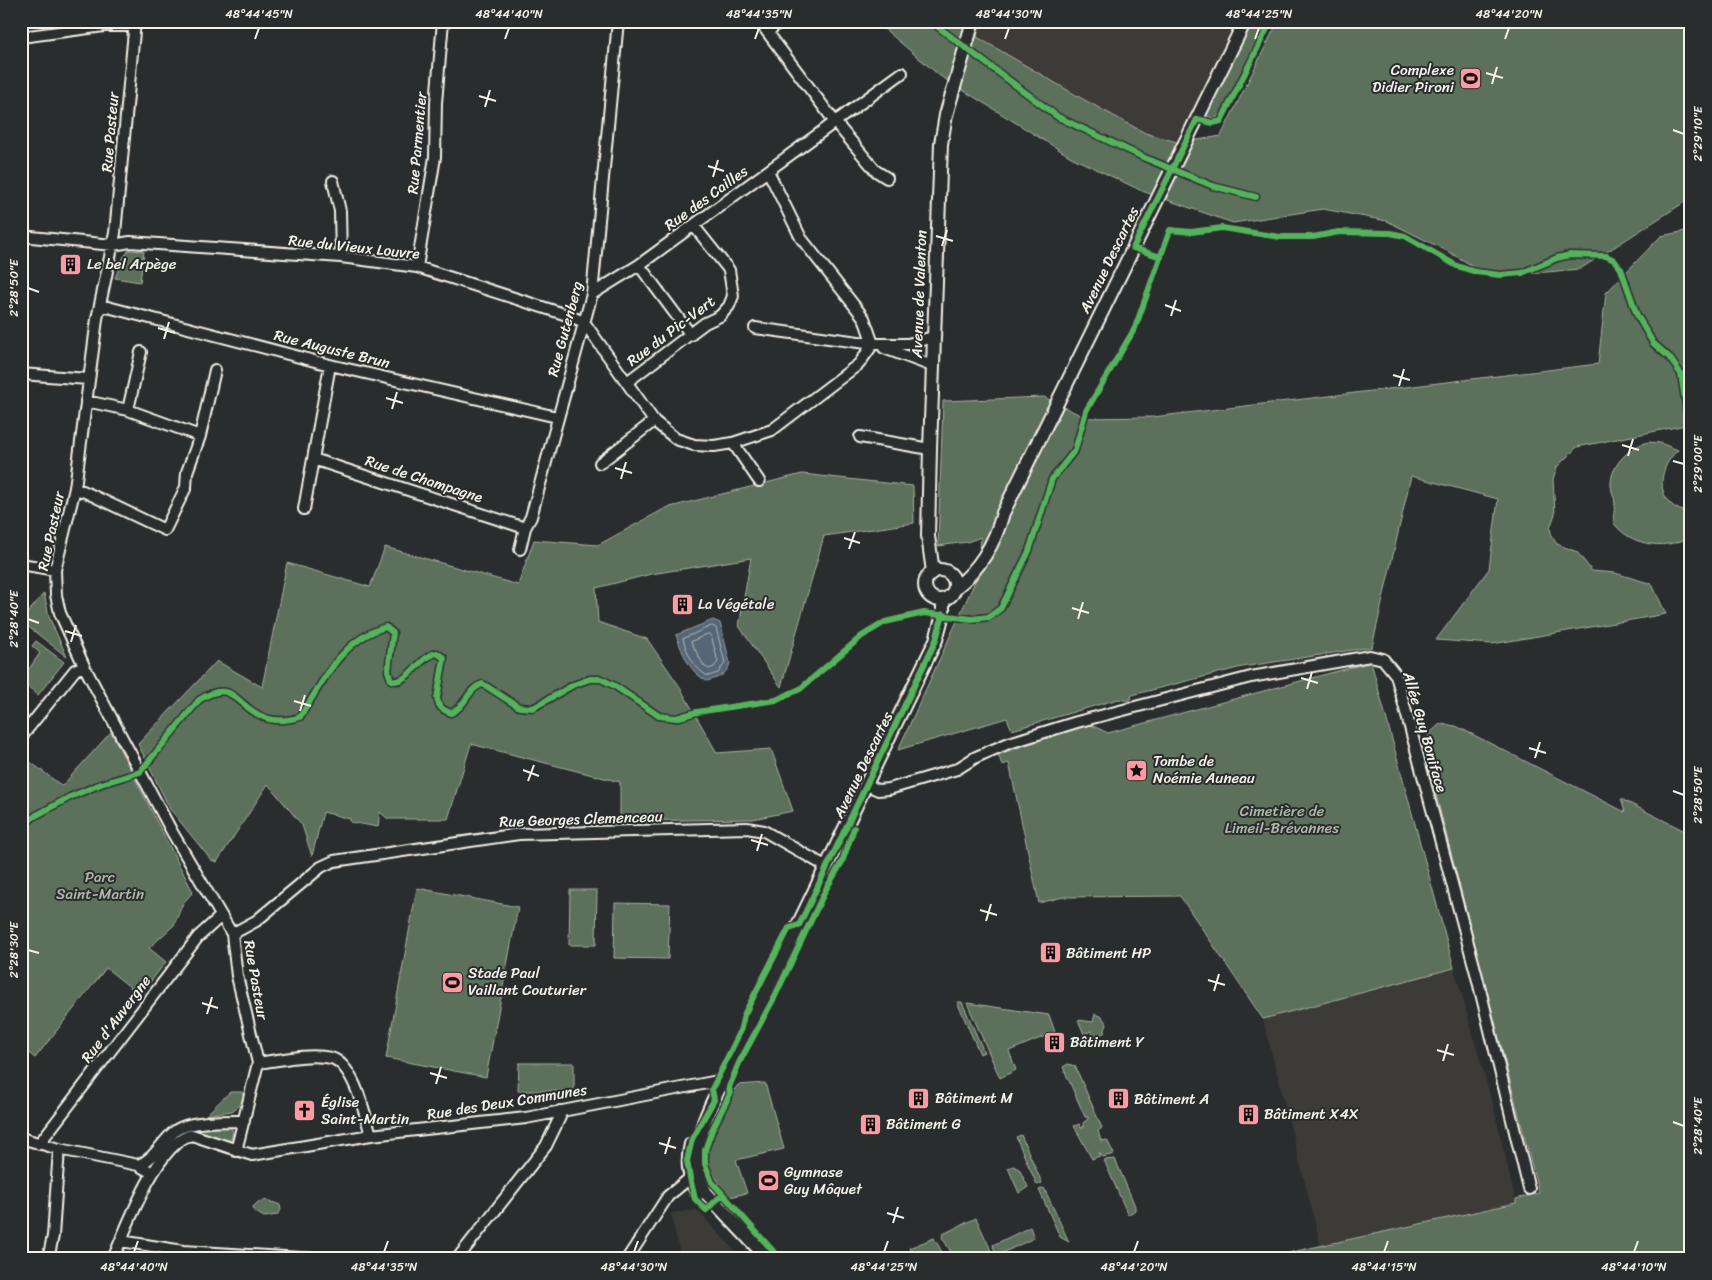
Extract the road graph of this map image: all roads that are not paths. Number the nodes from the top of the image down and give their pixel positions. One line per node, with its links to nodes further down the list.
1 (443, 21): 20 (street, Rue Parmentier)
2 (618, 21): 21 (street, Rue Gutenberg)
3 (759, 21): 8 (street)
4 (781, 21): 8 (street)
5 (1245, 21): 48 (main road, Avenue Descartes)
6 (973, 22): 26 (main road, Avenue de Valenton)
7 (134, 24): 9 (street); 17 (street, Rue Pasteur)
8 (767, 32): 11 (street)
9 (21, 37)
10 (902, 73): 11 (street, Rue des Cailles)
11 (835, 122): 12 (street, Rue des Cailles); 13 (street)
12 (768, 171): 15 (street, Rue des Cailles); 27 (street)
13 (887, 178)
14 (333, 181): 18 (street)
15 (694, 226): 19 (street, Rue des Cailles); 25 (street, Rue du Pic-Vert)
16 (21, 236): 17 (street, Rue du Vieux Louvre)
17 (112, 245): 18 (street, Rue du Vieux Louvre); 22 (street, Rue Pasteur)
18 (341, 257): 20 (street, Rue du Vieux Louvre)
19 (639, 265): 21 (street, Rue des Cailles); 25 (street)
20 (417, 267): 23 (street, Rue du Vieux Louvre)
21 (592, 294): 23 (street, Rue Gutenberg)
22 (100, 305): 29 (street, Rue Auguste Brun); 33 (street, Rue Pasteur)
23 (584, 322): 34 (street); 37 (street, Rue Gutenberg)
24 (755, 328): 27 (street)
25 (691, 335): 34 (street, Rue du Pic-Vert)
26 (933, 337): 27 (street); 30 (main road, Avenue de Valenton)
27 (873, 344): 30 (street); 41 (street)
28 (141, 352): 36 (street)
29 (330, 365): 37 (street, Rue Auguste Brun); 43 (street)
30 (932, 366): 42 (main road, Avenue de Valenton)
31 (215, 370): 39 (street)
32 (21, 374): 33 (street)
33 (88, 379): 35 (street, Rue Pasteur)
34 (627, 382): 38 (street)
35 (86, 401): 36 (street); 46 (street, Rue Pasteur)
36 (128, 410): 39 (street)
37 (557, 417): 49 (street, Rue Gutenberg)
38 (654, 421): 41 (street); 44 (street)
39 (200, 436): 46 (street)
40 (860, 437): 42 (street)
41 (733, 443): 45 (street)
42 (930, 449): 53 (main road, Avenue de Valenton)
43 (313, 459): 47 (street); 49 (street, Rue de Champagne)
44 (600, 463)
45 (759, 481)
46 (75, 490): 52 (street, Rue Pasteur)
47 (304, 509)
48 (1003, 513): 54 (main road, Avenue Descartes); 55 (main road, Avenue Descartes)
49 (525, 528): 50 (street, Rue Gutenberg)
50 (520, 549)
51 (21, 564): 52 (street)
52 (55, 570): 57 (street, Rue Pasteur)
53 (933, 572): 54 (main road); 56 (main road)
54 (951, 574): 55 (main road)
55 (955, 588): 56 (main road)
56 (943, 600): 59 (main road, Avenue Descartes)
57 (84, 666): 58 (street); 61 (street, Rue Pasteur)
58 (21, 737)
59 (867, 785): 60 (main road, Avenue Descartes); 78 (street, Allée Guy Boniface)
60 (827, 867): 62 (street, Rue Georges Clemenceau); 64 (main road, Avenue Descartes)
61 (220, 916): 62 (street, Rue Pasteur); 70 (street, Rue d'Auvergne)
62 (232, 934): 63 (street, Rue Pasteur)
63 (258, 1063): 67 (street, Rue Pasteur); 68 (street)
64 (724, 1080): 65 (main road, Avenue Descartes); 66 (street, Rue des Deux Communes)
65 (714, 1100): 74 (main road); 76 (main road)
66 (560, 1111): 68 (street, Rue des Deux Communes); 83 (street)
67 (244, 1121): 72 (street, Rue Pasteur); 73 (street)
68 (371, 1135): 72 (street, Rue des Deux Communes)
69 (21, 1138): 70 (street)
70 (39, 1144): 71 (street)
71 (59, 1149): 73 (street); 80 (street)
72 (236, 1151): 75 (street, Rue des Deux Communes)
73 (138, 1165): 75 (street)
74 (696, 1165): 76 (main road); 77 (main road)
75 (151, 1175): 79 (street)
76 (690, 1178): 77 (main road); 84 (street); 85 (main road)
77 (702, 1185): 86 (main road)
78 (1530, 1189)
79 (121, 1240): 81 (street); 82 (street)
80 (48, 1259)
81 (113, 1259)
82 (317, 1259)
83 (457, 1259)
84 (627, 1259)
85 (756, 1259)
86 (768, 1259)

